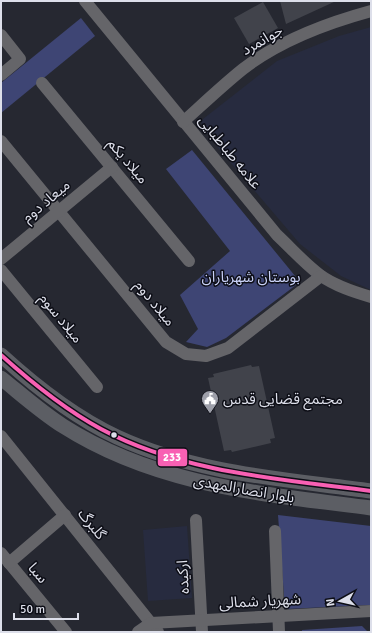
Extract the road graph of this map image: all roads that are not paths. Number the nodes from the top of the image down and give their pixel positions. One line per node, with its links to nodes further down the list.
1 (85, 1): 6 (street, علامه طباطبایی)
2 (371, 11): 6 (street, جوانمرد)
3 (1, 35): 4 (street)
4 (1, 75)
5 (42, 82): 8 (street, میلاد یکم)
6 (184, 122): 13 (street, علامه طباطبایی)
7 (1, 141): 9 (street, میلاد دوم)
8 (112, 167): 9 (street, میعاد دوم); 11 (street, میلاد یکم)
9 (59, 211): 10 (street, میعاد دوم); 13 (street, میلاد دوم)
10 (1, 259)
11 (189, 261)
12 (1, 270): 17 (street, میلاد سوم)
13 (321, 276): 14 (street, علامه طباطبایی)
14 (371, 297)
15 (1, 355): 19 (main road, بلوار انصارالمهدی)
16 (1, 378): 20 (main road, بلوار انصارالمهدی)
17 (96, 387)
18 (1, 436): 21 (street, گلبرگ)
19 (371, 491)
20 (371, 508)
21 (65, 515): 24 (street); 28 (street, گلبرگ)
22 (196, 520): 27 (street, ارکیده)
23 (275, 531): 26 (street)
24 (5, 558): 29 (street, سبا)
25 (370, 611): 26 (street, شهریار شمالی)
26 (278, 616): 27 (street, شهریار شمالی); 31 (street)
27 (201, 626): 28 (street, شهریار شمالی)
28 (154, 627): 30 (street)
29 (66, 632)
30 (138, 632)
31 (279, 632)

